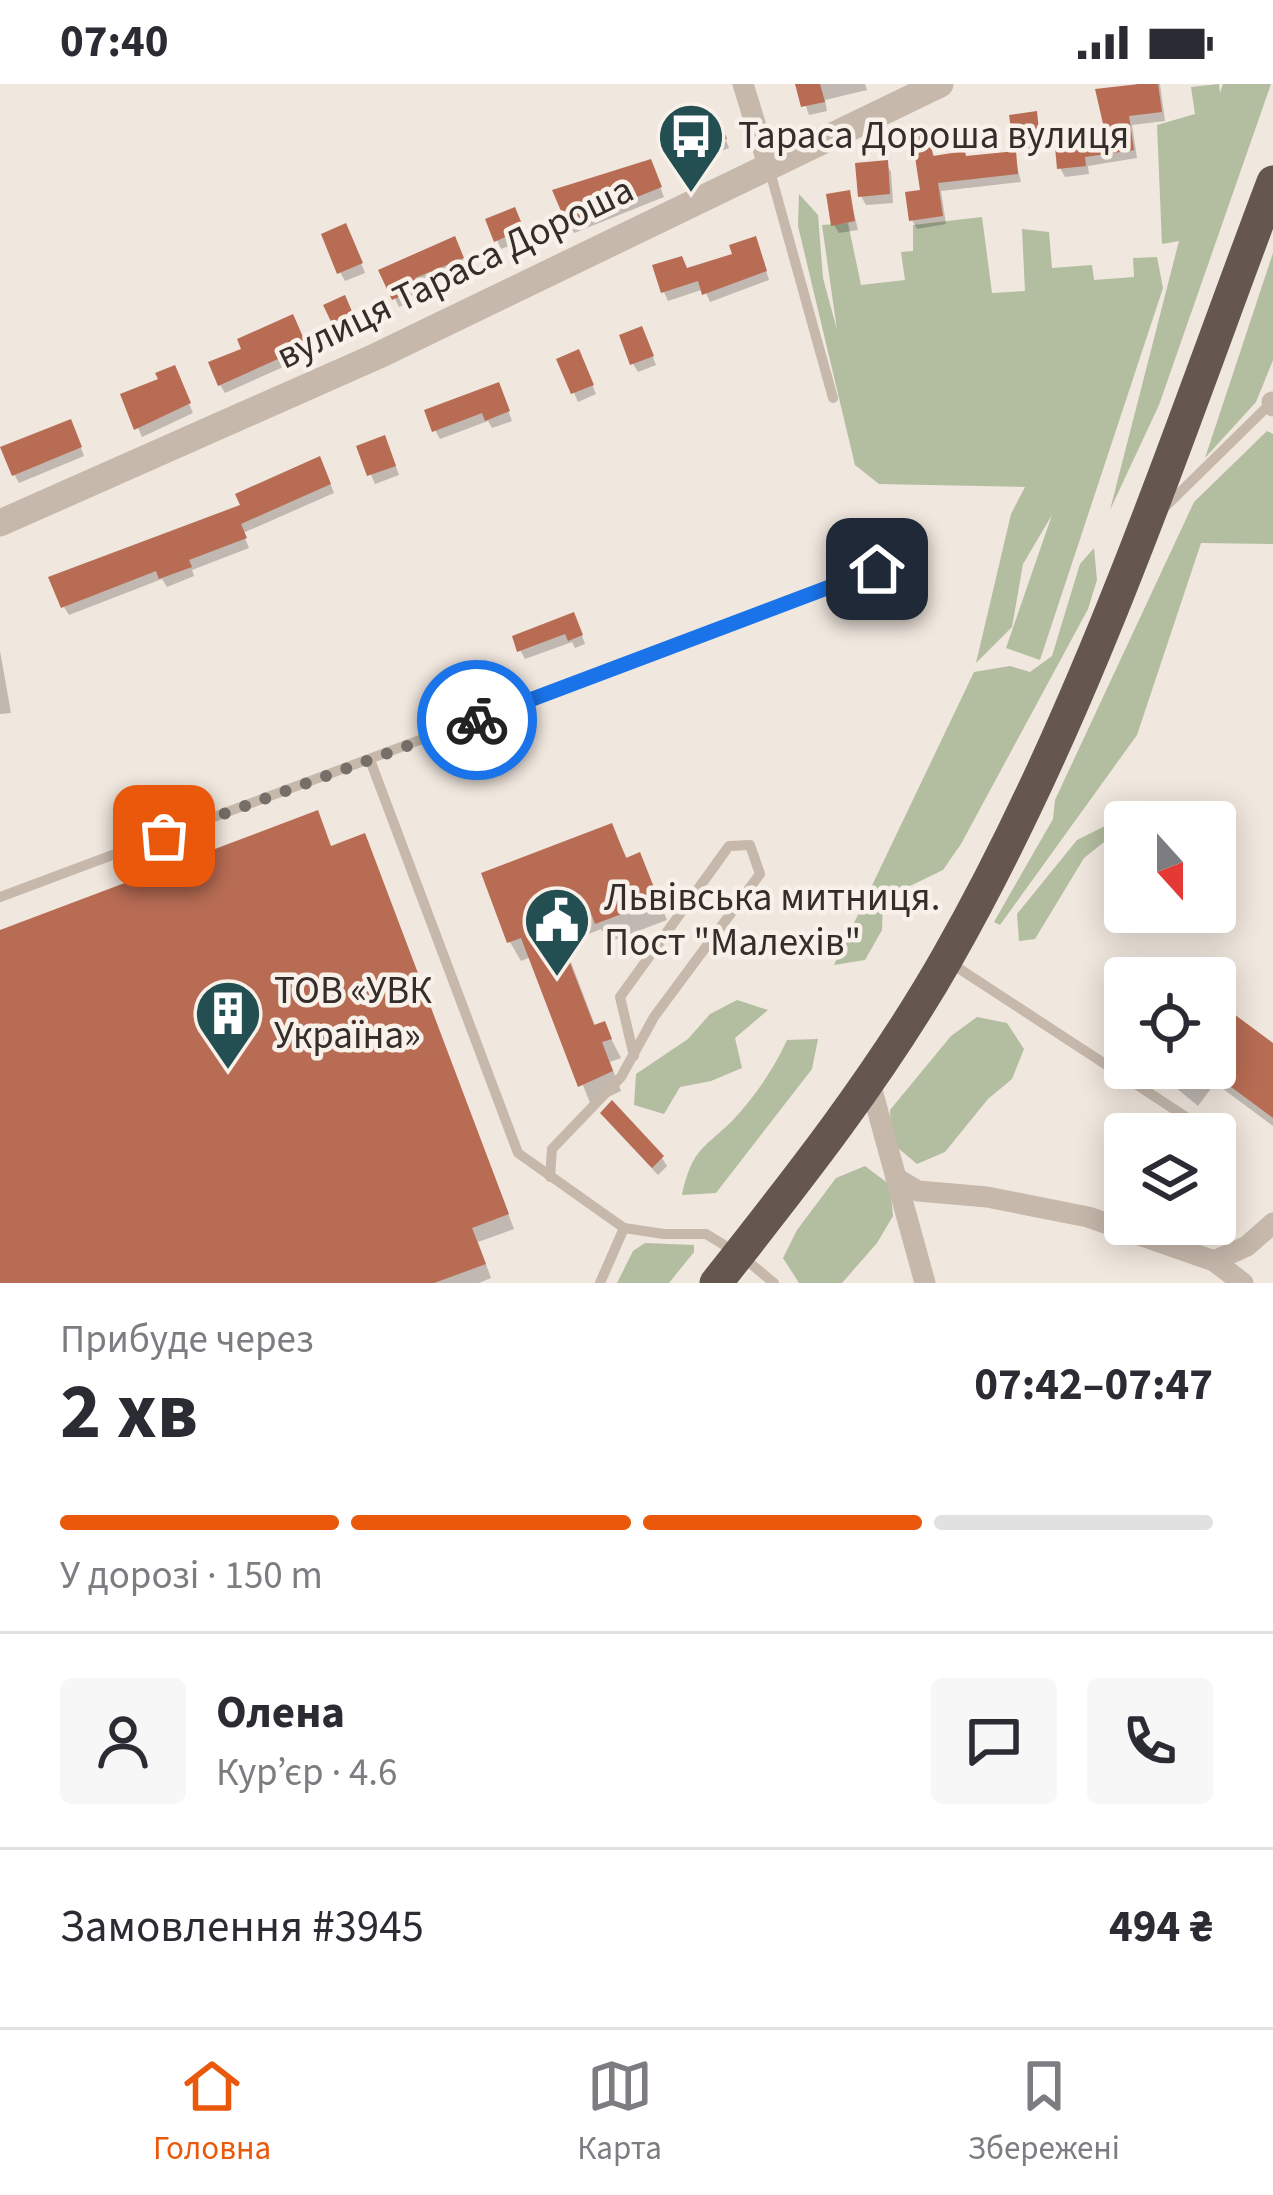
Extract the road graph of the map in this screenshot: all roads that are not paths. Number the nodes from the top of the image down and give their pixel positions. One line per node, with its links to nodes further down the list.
1 (743, 84): 3 (street)
2 (940, 84): 3 (street, вулиця Тараса Дороша)
3 (768, 165): 5 (lane); 7 (street, вулиця Тараса Дороша)
4 (1273, 182): 8 (highway)
5 (833, 398)
6 (1272, 402): 8 (lane)
7 (0, 523)
8 (1142, 531): 12 (highway)
9 (877, 569): 10 (lane)
10 (370, 760): 11 (lane); 16 (lane)
11 (0, 897)
12 (946, 960): 14 (highway); 15 (lane)
13 (634, 1056): 13 (lane); 16 (lane)
14 (870, 1083): 17 (street); 21 (highway)
15 (1180, 1113)
16 (550, 1177): 19 (lane)
17 (896, 1178): 20 (street); 25 (street)
18 (1273, 1223): 20 (street)
19 (624, 1228): 21 (lane); 22 (lane)
20 (1214, 1261): 26 (street)
21 (738, 1269): 23 (highway); 24 (lane)
22 (600, 1283)
23 (716, 1283)
24 (774, 1283)
25 (925, 1283)
26 (1243, 1283)

